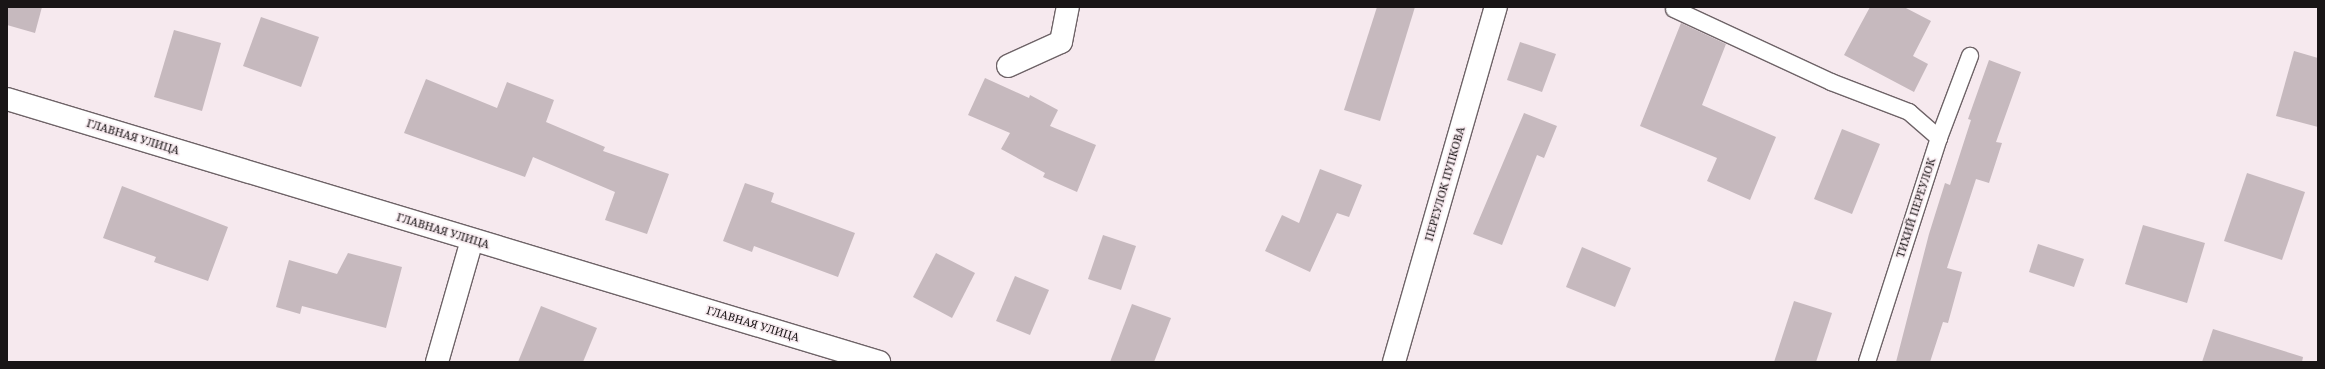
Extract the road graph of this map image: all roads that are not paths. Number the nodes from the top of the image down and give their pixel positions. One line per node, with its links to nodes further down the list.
1 (1068, 7): 5 (street)
2 (1496, 7): 11 (street, ПЕРЕУЛОК ПУПКОВА)
3 (1674, 9): 7 (lane)
4 (1970, 56): 7 (lane, ТИХИЙ ПЕРЕУЛОК)
5 (1008, 66)
6 (7, 99): 8 (street, ГЛАВНАЯ УЛИЦА)
7 (1939, 138): 12 (lane, ТИХИЙ ПЕРЕУЛОК)
8 (472, 240): 9 (street); 10 (street, ГЛАВНАЯ УЛИЦА)
9 (437, 362)
10 (879, 362)
11 (1394, 362)
12 (1867, 362)

